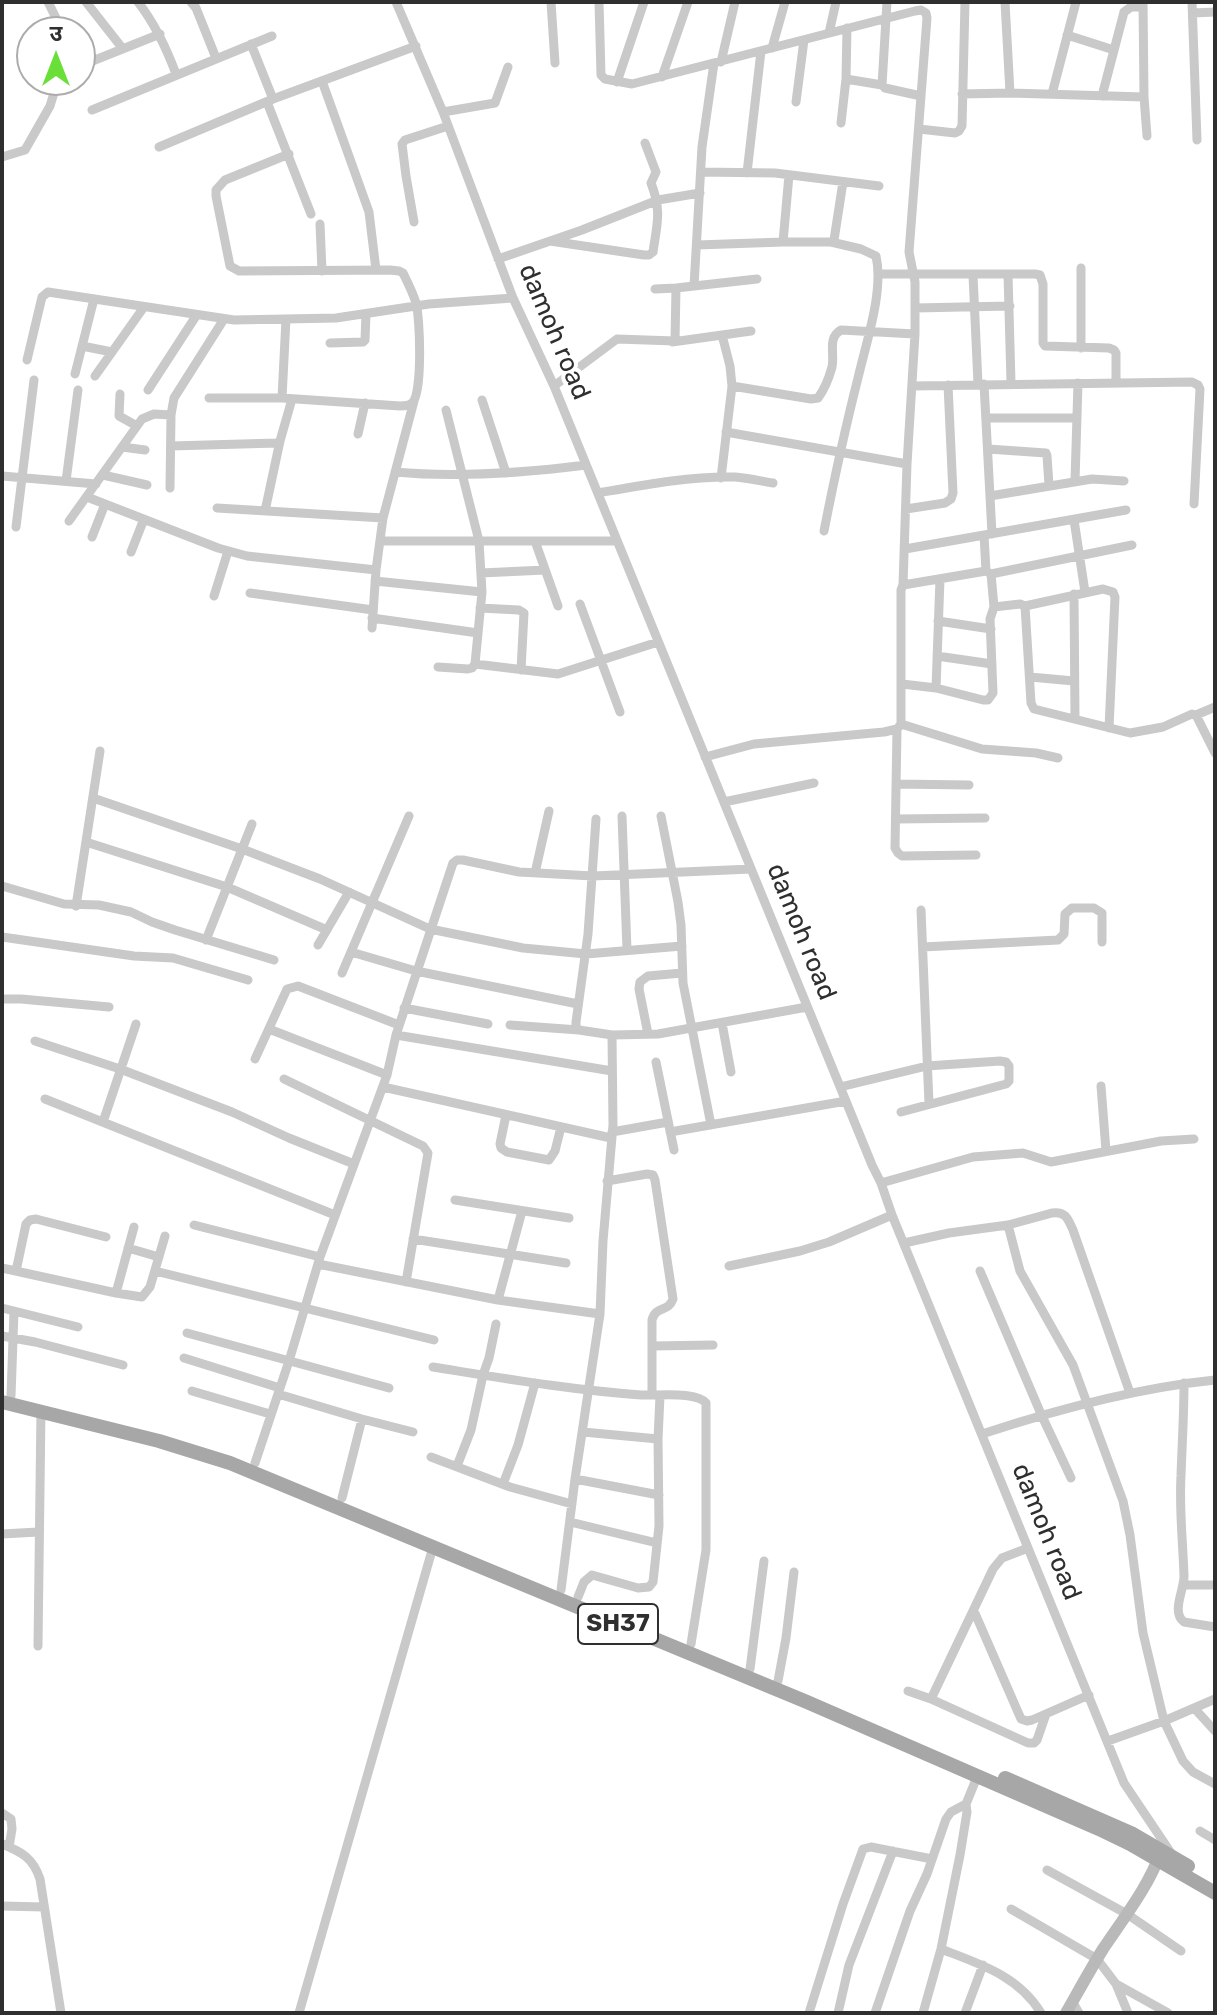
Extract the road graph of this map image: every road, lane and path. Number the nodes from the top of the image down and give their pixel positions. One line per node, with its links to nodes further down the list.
1 (86, 2): 30 (street)
2 (138, 2): 23 (street)
3 (396, 2): 28 (street, damoh road)
4 (551, 2): 36 (street)
5 (599, 2): 42 (street)
6 (644, 2): 42 (street)
7 (688, 2): 39 (street)
8 (735, 2): 35 (street)
9 (785, 2): 29 (street)
10 (836, 2): 22 (street)
11 (887, 2): 20 (street)
12 (965, 2): 45 (street)
13 (1005, 2): 44 (street)
14 (1076, 2): 24 (street)
15 (1192, 2): 19 (street)
16 (197, 4): 33 (street)
17 (1143, 4): 31 (street); 50 (street)
18 (1215, 12): 19 (street)
19 (1193, 13): 59 (street)
20 (885, 19): 21 (street); 43 (street); 48 (street)
21 (847, 28): 22 (street); 40 (street)
22 (829, 33): 26 (street)
23 (160, 34): 30 (street); 38 (street)
24 (1067, 35): 31 (street); 46 (street)
25 (272, 36): 27 (street)
26 (804, 40): 29 (street); 52 (street)
27 (251, 44): 33 (street); 51 (street)
28 (416, 46): 41 (street); 54 (street, damoh road)
29 (772, 48): 32 (street)
30 (123, 49): 34 (street)
31 (1114, 50): 49 (street)
32 (761, 51): 35 (street); 65 (street)
33 (216, 58): 38 (street)
34 (96, 60)
35 (717, 62): 39 (street); 64 (street)
36 (555, 63)
37 (508, 67): 54 (street)
38 (176, 74): 53 (street)
39 (662, 77): 42 (street)
40 (846, 79): 43 (street); 55 (street)
41 (322, 81): 51 (street); 80 (street)
42 (617, 82)
43 (882, 85): 48 (street)
44 (1010, 93): 45 (street); 46 (street)
45 (962, 94): 57 (street)
46 (1052, 94): 49 (street)
47 (53, 96): 63 (street)
48 (921, 96): 57 (street)
49 (1102, 96): 50 (street)
50 (1144, 97): 58 (street)
51 (270, 100): 61 (street); 62 (street)
52 (796, 102)
53 (92, 110)
54 (443, 112): 56 (street, damoh road)
55 (841, 123)
56 (448, 126): 72 (street); 78 (street, damoh road)
57 (919, 129): 84 (street)
58 (1147, 136)
59 (1197, 140)
60 (645, 143): 70 (street)
61 (159, 147)
62 (289, 154): 71 (street); 81 (street)
63 (2, 157)
64 (701, 172): 65 (street); 69 (street)
65 (747, 173): 66 (street)
66 (789, 175): 67 (street); 75 (street)
67 (843, 182): 68 (street); 76 (street)
68 (879, 186)
69 (700, 193): 70 (street); 77 (street)
70 (658, 200): 74 (street); 74 (street)
71 (311, 214)
72 (414, 222)
73 (320, 224): 81 (street)
74 (550, 241): 78 (street)
75 (783, 242): 76 (street); 77 (street)
76 (831, 242): 82 (street)
77 (697, 245): 87 (street)
78 (498, 259): 90 (street, damoh road)
79 (1081, 268): 109 (street)
80 (376, 270): 81 (street); 92 (street)
81 (322, 271)
82 (879, 274): 84 (street); 102 (street)
83 (1008, 274): 85 (street); 93 (street); 109 (street)
84 (914, 275): 85 (street); 96 (street)
85 (973, 275): 95 (street)
86 (757, 279): 87 (street)
87 (694, 286): 88 (street)
88 (676, 288): 89 (street); 105 (street)
89 (655, 289)
90 (513, 298): 92 (street); 120 (street, damoh road)
91 (94, 299): 94 (street); 108 (street); 111 (street)
92 (417, 305): 97 (street); 129 (street)
93 (1010, 306): 95 (street); 115 (street)
94 (144, 307): 98 (street); 110 (street)
95 (975, 307): 96 (street); 118 (street)
96 (915, 308): 103 (street)
97 (366, 314): 100 (street); 106 (street)
98 (196, 316): 99 (street); 124 (street)
99 (224, 319): 100 (street); 132 (street)
100 (286, 319): 127 (street)
101 (751, 331): 104 (street)
102 (870, 332): 103 (street); 121 (street); 143 (street)
103 (915, 334): 122 (street)
104 (722, 335): 105 (street); 121 (street)
105 (675, 341): 107 (street); 120 (street)
106 (330, 343)
107 (653, 344)
108 (82, 346): 110 (street); 112 (street)
109 (1081, 348): 117 (street)
110 (112, 352): 113 (street)
111 (27, 360)
112 (75, 374)
113 (95, 376)
114 (34, 380): 150 (street)
115 (1011, 383): 116 (street); 118 (street)
116 (1078, 383): 117 (street); 134 (street)
117 (1116, 383): 164 (street)
118 (981, 384): 119 (street); 133 (street)
119 (948, 385): 122 (street); 166 (street)
120 (554, 386): 145 (street, damoh road)
121 (732, 386): 136 (street)
122 (912, 386): 144 (street)
123 (78, 390): 153 (street)
124 (148, 390)
125 (120, 394): 135 (street)
126 (209, 398): 127 (street)
127 (287, 398): 130 (street); 138 (street)
128 (482, 400): 147 (street)
129 (414, 401): 130 (street); 146 (street)
130 (365, 403): 137 (street)
131 (446, 410): 148 (street)
132 (171, 415): 135 (street); 139 (street)
133 (986, 418): 134 (street); 141 (street)
134 (1077, 418): 154 (street)
135 (137, 426): 140 (street)
136 (726, 432): 143 (street); 151 (street)
137 (358, 434)
138 (280, 441): 139 (street); 168 (street)
139 (171, 446): 159 (street)
140 (122, 447): 142 (street); 152 (street)
141 (988, 449): 158 (street); 161 (street)
142 (145, 450)
143 (840, 453): 144 (street); 174 (street)
144 (907, 464): 166 (street)
145 (586, 465): 147 (street); 160 (street, damoh road)
146 (395, 472): 148 (street); 169 (street)
147 (506, 473): 148 (street)
148 (463, 475): 178 (street)
149 (2, 476): 150 (street)
150 (23, 477): 153 (street); 173 (street)
151 (721, 478): 156 (street); 160 (street)
152 (100, 479): 153 (street); 157 (street); 162 (street)
153 (66, 481)
154 (1075, 481): 155 (street); 158 (street)
155 (1124, 481)
156 (773, 483)
157 (147, 485)
158 (1049, 485): 161 (street)
159 (170, 488)
160 (598, 493): 180 (street, damoh road)
161 (990, 496): 175 (street)
162 (87, 497): 163 (street); 172 (street)
163 (105, 504): 170 (street); 176 (street)
164 (1194, 504)
165 (217, 508): 168 (street)
166 (906, 509): 182 (street)
167 (1126, 510): 171 (street)
168 (265, 511): 169 (street)
169 (383, 518): 177 (street)
170 (144, 519): 183 (street); 184 (street)
171 (1074, 520): 175 (street); 185 (street)
172 (69, 521)
173 (16, 527)
174 (824, 531)
175 (988, 535): 182 (street); 187 (street)
176 (92, 537)
177 (380, 541): 178 (street); 189 (street)
178 (479, 541): 179 (street); 188 (street)
179 (535, 541): 180 (street); 186 (street)
180 (617, 541): 206 (street, damoh road)
181 (1132, 545): 185 (street)
182 (905, 549): 191 (street)
183 (228, 551): 189 (street); 196 (street)
184 (131, 552)
185 (1080, 555): 187 (street); 193 (street)
186 (545, 570): 188 (street); 198 (street)
187 (988, 572): 190 (street); 200 (street)
188 (481, 573): 192 (street)
189 (376, 576): 192 (street); 202 (street)
190 (940, 579): 191 (street); 203 (street)
191 (903, 585): 215 (street)
192 (482, 592): 201 (street)
193 (1085, 592): 195 (street); 222 (street)
194 (250, 593): 202 (street)
195 (1074, 594): 199 (street); 214 (street)
196 (214, 596)
197 (580, 604): 208 (street)
198 (558, 606)
199 (1025, 606): 200 (street); 213 (street)
200 (994, 607): 204 (street)
201 (480, 608): 205 (street); 212 (street)
202 (372, 618): 205 (street)
203 (938, 621): 204 (street); 207 (street)
204 (991, 629): 210 (street)
205 (478, 633): 209 (street)
206 (658, 642): 208 (street); 225 (street, damoh road)
207 (937, 656): 210 (street); 216 (street)
208 (602, 661): 212 (street); 218 (street)
209 (475, 664): 211 (street); 212 (street)
210 (992, 664): 216 (street)
211 (438, 667)
212 (521, 670)
213 (1030, 677): 214 (street); 220 (street)
214 (1074, 681): 220 (street)
215 (902, 684): 216 (street); 221 (street)
216 (936, 688)
217 (1215, 707): 219 (street)
218 (620, 712)
219 (1196, 715): 222 (street); 224 (street)
220 (1075, 719): 222 (street)
221 (899, 727): 225 (street); 226 (street); 228 (street)
222 (1109, 728)
223 (100, 751): 230 (street)
224 (1215, 753)
225 (705, 757): 231 (street, damoh road)
226 (1058, 758)
227 (814, 783): 231 (street)
228 (896, 784): 229 (street); 238 (street)
229 (969, 785)
230 (93, 798): 240 (street); 241 (street)
231 (724, 802): 243 (street, damoh road)
232 (549, 811): 245 (street)
233 (409, 816): 251 (street)
234 (622, 816): 246 (street)
235 (661, 816): 244 (street)
236 (985, 818): 238 (street)
237 (596, 819): 247 (street)
238 (896, 819): 242 (street)
239 (252, 824): 241 (street)
240 (86, 842): 249 (street); 252 (street)
241 (242, 849): 249 (street); 250 (street)
242 (976, 855)
243 (751, 869): 244 (street); 273 (street, damoh road)
244 (672, 872): 246 (street); 260 (street)
245 (535, 873): 247 (street); 254 (street)
246 (624, 875): 247 (street); 262 (street)
247 (593, 876): 264 (street)
248 (2, 886): 252 (street)
249 (227, 887): 255 (street); 257 (street)
250 (349, 892): 251 (street); 255 (street)
251 (372, 902): 254 (street); 263 (street)
252 (76, 906): 257 (street)
253 (921, 910): 261 (street)
254 (430, 929): 264 (street); 266 (street)
255 (327, 930): 259 (street)
256 (2, 937): 269 (street)
257 (206, 940): 265 (street)
258 (1102, 942): 261 (street)
259 (318, 945)
260 (682, 946): 262 (street); 268 (street)
261 (923, 947): 288 (street)
262 (627, 950): 264 (street)
263 (351, 952): 266 (street); 267 (street)
264 (586, 954): 271 (street)
265 (274, 960)
266 (416, 971): 271 (street); 274 (street)
267 (342, 973)
268 (682, 973): 279 (street); 283 (street)
269 (248, 980)
270 (2, 999): 272 (street)
271 (578, 1004): 282 (street)
272 (109, 1007)
273 (807, 1007): 275 (street); 296 (street, damoh road)
274 (404, 1008): 277 (street); 281 (street)
275 (722, 1023): 279 (street); 291 (street)
276 (136, 1024): 289 (street)
277 (488, 1024)
278 (510, 1025): 282 (street)
279 (691, 1028): 283 (street); 304 (street)
280 (269, 1029): 281 (street); 286 (street); 292 (street)
281 (397, 1030): 290 (street); 292 (street)
282 (579, 1030): 284 (street)
283 (648, 1034): 284 (street)
284 (612, 1035): 290 (street)
285 (35, 1041): 289 (street)
286 (255, 1059)
287 (656, 1062): 306 (street)
288 (927, 1066): 296 (street); 299 (street); 299 (street)
289 (120, 1069): 303 (street); 311 (street)
290 (612, 1071): 307 (street)
291 (731, 1072)
292 (387, 1075): 295 (street)
293 (284, 1079): 302 (street)
294 (1101, 1086): 310 (street)
295 (383, 1087): 301 (street); 302 (street)
296 (840, 1087): 298 (street, damoh road)
297 (45, 1099): 303 (street)
298 (846, 1101): 304 (street); 313 (street, damoh road)
299 (929, 1104): 300 (street)
300 (901, 1112)
301 (506, 1115): 305 (street); 305 (street)
302 (370, 1120): 311 (street); 324 (street)
303 (103, 1122): 316 (street)
304 (711, 1125): 306 (street)
305 (561, 1127): 307 (street)
306 (669, 1127): 307 (street); 309 (street)
307 (612, 1135): 312 (street)
308 (1194, 1139): 310 (street)
309 (674, 1150)
310 (1106, 1151): 313 (street)
311 (354, 1164): 316 (street)
312 (607, 1181): 342 (street); 350 (street)
313 (881, 1183): 317 (street, damoh road)
314 (455, 1200): 315 (street)
315 (522, 1211): 318 (street); 327 (street)
316 (335, 1215): 329 (street)
317 (892, 1215): 325 (street, damoh road); 331 (street)
318 (569, 1218)
319 (194, 1225): 329 (street)
320 (1008, 1225): 325 (street); 363 (street); 366 (street)
321 (134, 1227): 326 (street)
322 (165, 1236): 328 (street)
323 (106, 1237): 333 (street)
324 (413, 1239): 327 (street); 336 (street)
325 (904, 1243): 373 (street, damoh road)
326 (128, 1248): 328 (street); 337 (street)
327 (510, 1255): 330 (street); 338 (street)
328 (159, 1257): 334 (street)
329 (319, 1260): 336 (street); 340 (street)
330 (566, 1263)
331 (729, 1266)
332 (2, 1268): 333 (street)
333 (16, 1271): 337 (street)
334 (155, 1271): 337 (street); 340 (street)
335 (980, 1271): 369 (street)
336 (406, 1282): 338 (street)
337 (116, 1293)
338 (498, 1300): 342 (street)
339 (2, 1308): 341 (street)
340 (304, 1308): 348 (street); 352 (street)
341 (14, 1311): 344 (street); 347 (street)
342 (600, 1314): 362 (street)
343 (496, 1324): 355 (street)
344 (78, 1327)
345 (187, 1333): 352 (street)
346 (2, 1336): 347 (street)
347 (14, 1338): 353 (street); 365 (street)
348 (434, 1340)
349 (713, 1345): 350 (street)
350 (652, 1346): 364 (street)
351 (184, 1358): 361 (street)
352 (289, 1361): 359 (street); 361 (street)
353 (123, 1365)
354 (433, 1367): 355 (street)
355 (483, 1375): 357 (street); 377 (street)
356 (1215, 1380): 358 (street)
357 (535, 1383): 362 (street); 380 (street)
358 (1184, 1383): 363 (street); 392 (street)
359 (389, 1388)
360 (192, 1391): 368 (street)
361 (279, 1391): 368 (street); 370 (street)
362 (589, 1391): 364 (street); 372 (street)
363 (1130, 1393): 366 (street)
364 (656, 1396): 374 (street); 398 (street)
365 (5, 1397): 367 (main road, SH37); 376 (main road, SH37)
366 (1088, 1403): 369 (street); 408 (street)
367 (41, 1410): 385 (street); 388 (main road, SH37)
368 (270, 1414): 376 (street)
369 (1041, 1414): 373 (street); 378 (street)
370 (362, 1419): 371 (street); 382 (street)
371 (413, 1432)
372 (583, 1432): 374 (street); 379 (street)
373 (982, 1434): 389 (street, damoh road)
374 (658, 1439): 381 (street)
375 (431, 1457): 377 (street)
376 (255, 1463): 382 (main road, SH37)
377 (457, 1466): 380 (street)
378 (1071, 1478)
379 (575, 1479): 381 (street); 383 (street)
380 (503, 1484): 383 (street)
381 (659, 1495): 387 (street)
382 (342, 1498): 394 (main road, SH37)
383 (572, 1504): 384 (street)
384 (570, 1522): 387 (street); 394 (street)
385 (38, 1532): 386 (street); 399 (street)
386 (2, 1534)
387 (657, 1543): 395 (street)
388 (433, 1547): 411 (main road, SH37); 435 (street)
389 (1028, 1548): 396 (street); 403 (street, damoh road)
390 (764, 1561): 400 (street)
391 (794, 1572): 401 (street)
392 (1184, 1585): 393 (street); 397 (street)
393 (1215, 1585)
394 (561, 1590): 395 (main road, SH37)
395 (578, 1597): 398 (main road, SH37)
396 (974, 1611): 404 (street); 407 (street)
397 (1215, 1627)
398 (691, 1644): 400 (main road, SH37)
399 (38, 1646)
400 (750, 1669): 401 (main road, SH37)
401 (778, 1681): 420 (main road, SH37)
402 (908, 1691): 404 (street)
403 (1089, 1695): 407 (street); 410 (street, damoh road)
404 (931, 1699): 407 (street)
405 (1215, 1699): 406 (street)
406 (1195, 1709): 408 (street); 409 (street)
407 (1046, 1714)
408 (1164, 1721): 410 (street); 412 (street)
409 (1215, 1731)
410 (1108, 1741): 420 (street, damoh road)
411 (977, 1777): 413 (street); 420 (main road, SH37)
412 (1215, 1784)
413 (966, 1804): 419 (street); 428 (street)
414 (2, 1813): 417 (street)
415 (1200, 1831): 416 (street)
416 (1215, 1840)
417 (5, 1846): 425 (street)
418 (893, 1851): 419 (street); 436 (street); 437 (street)
419 (932, 1859): 438 (street)
420 (1168, 1859): 422 (main road, SH37); 423 (main road, SH37); 427 (street)
421 (1047, 1870): 427 (street)
422 (1215, 1882)
423 (1215, 1893)
424 (2, 1906): 425 (street)
425 (44, 1907): 434 (street)
426 (1011, 1909): 430 (street)
427 (1127, 1914): 429 (street); 430 (street)
428 (941, 1949): 431 (street); 439 (street)
429 (1181, 1951)
430 (1097, 1959): 432 (street); 433 (street)
431 (983, 1965): 440 (street); 441 (street)
432 (1116, 1984): 442 (street); 443 (street)
433 (1072, 2009)
434 (61, 2013)
435 (299, 2013)
436 (809, 2013)
437 (838, 2013)
438 (875, 2013)
439 (923, 2013)
440 (965, 2013)
441 (1041, 2013)
442 (1128, 2013)
443 (1168, 2013)

